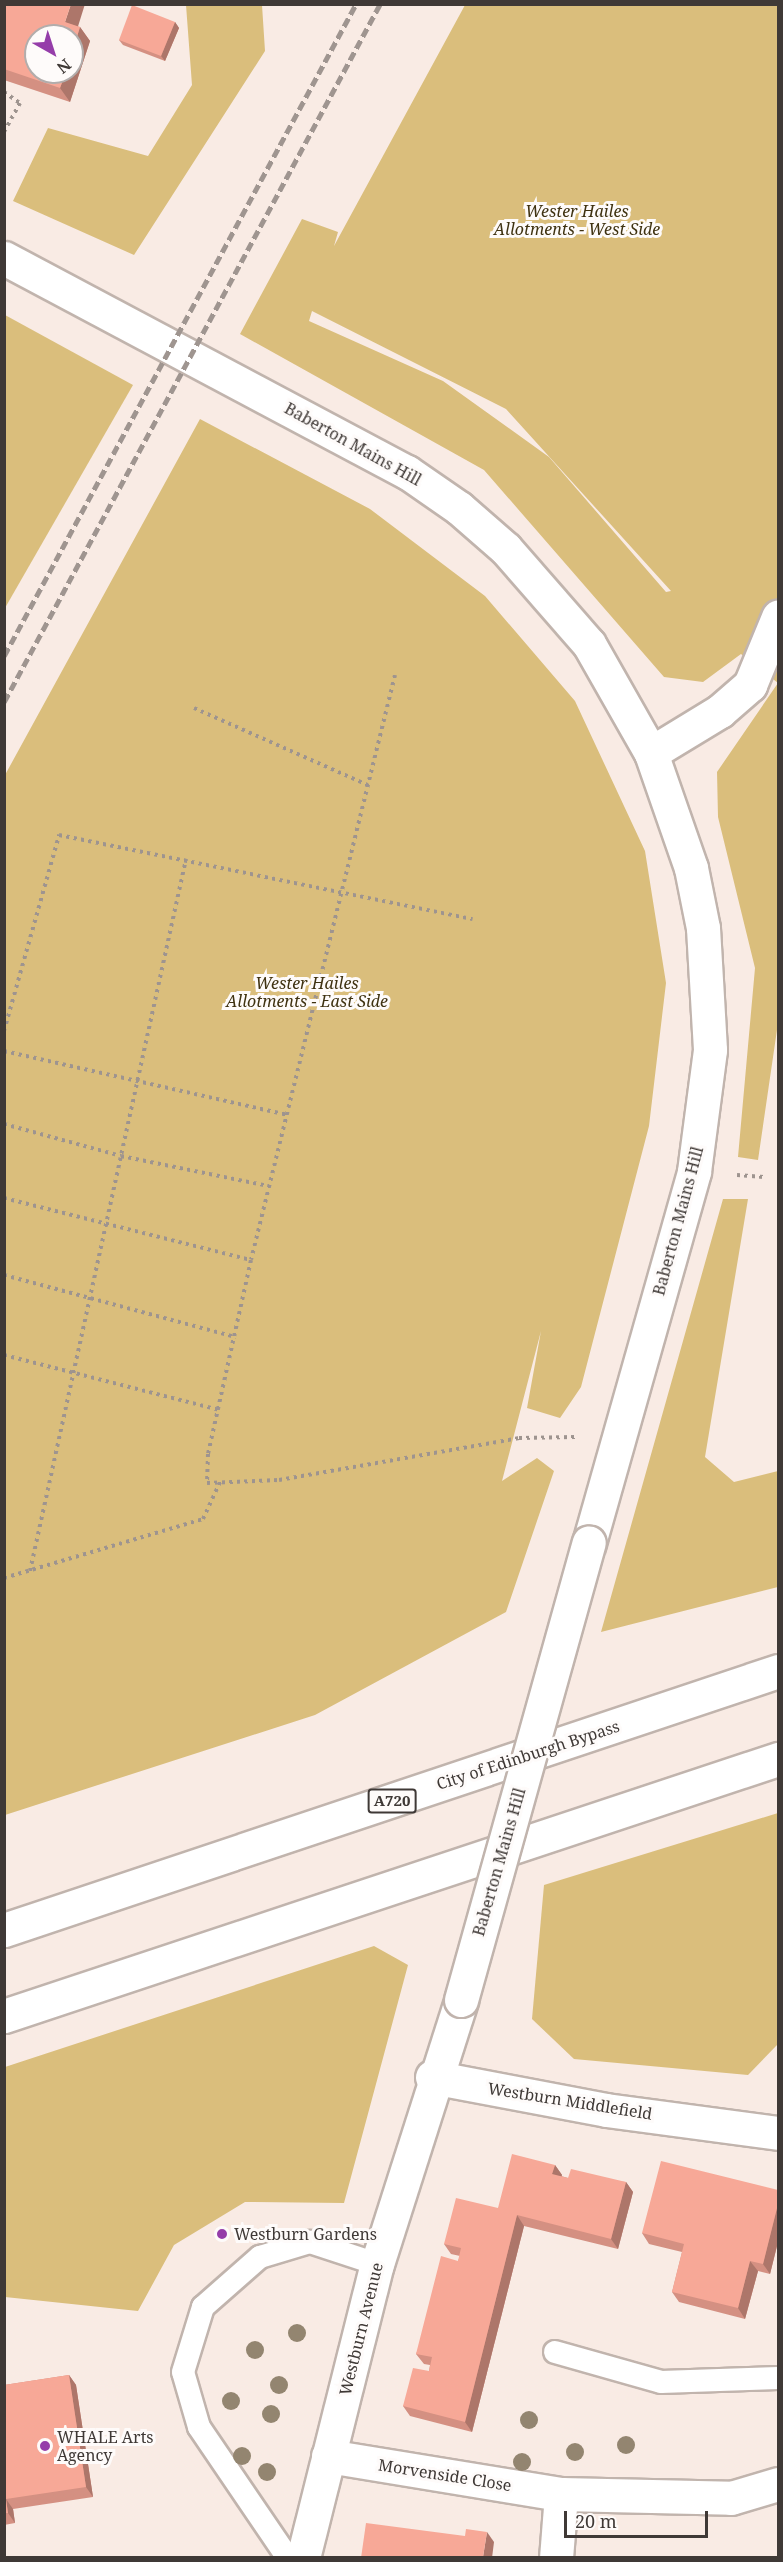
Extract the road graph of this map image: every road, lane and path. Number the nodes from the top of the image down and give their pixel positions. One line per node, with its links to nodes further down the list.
1 (4, 92): 2 (path)
2 (4, 132)
3 (4, 258): 7 (main road, Baberton Mains Hill)
4 (778, 617): 7 (main road)
5 (395, 675): 8 (path)
6 (194, 708): 8 (path)
7 (651, 753): 28 (main road, Baberton Mains Hill)
8 (368, 785): 10 (path)
9 (186, 859): 10 (path); 12 (path); 14 (path)
10 (342, 890): 11 (path); 15 (path)
11 (473, 919)
12 (4, 1031)
13 (4, 1051): 14 (path)
14 (137, 1083): 15 (path); 17 (path)
15 (287, 1116): 18 (path)
16 (4, 1124): 17 (path)
17 (121, 1156): 18 (path); 20 (path)
18 (269, 1186): 21 (path)
19 (4, 1198): 20 (path)
20 (106, 1224): 21 (path); 23 (path)
21 (251, 1260): 24 (path)
22 (4, 1275): 23 (path)
23 (91, 1295): 24 (path); 26 (path)
24 (236, 1337): 27 (path)
25 (4, 1355): 26 (path)
26 (74, 1371): 27 (path); 30 (path)
27 (220, 1410): 29 (path)
28 (619, 1435): 29 (path); 35 (main road, Baberton Mains Hill, bridge)
29 (220, 1482): 30 (path)
30 (30, 1570): 31 (path)
31 (4, 1578)
32 (778, 1671): 34 (main road, City of Edinburgh Bypass / A720)
33 (778, 1759): 36 (main road)
34 (4, 1930)
35 (460, 2000): 37 (main road, Westburn Avenue)
36 (4, 2016)
37 (432, 2077): 38 (main road, Westburn Middlefield); 39 (main road, Westburn Avenue)
38 (778, 2133)
39 (377, 2264): 42 (main road, Westburn Avenue); 45 (lane)
40 (555, 2352): 41 (lane)
41 (778, 2378)
42 (328, 2456): 44 (main road, Morvenside Close); 46 (main road, Westburn Avenue)
43 (778, 2484): 44 (main road, Morvenside Close)
44 (561, 2494): 47 (main road)
45 (288, 2558)
46 (303, 2558)
47 (556, 2558)

